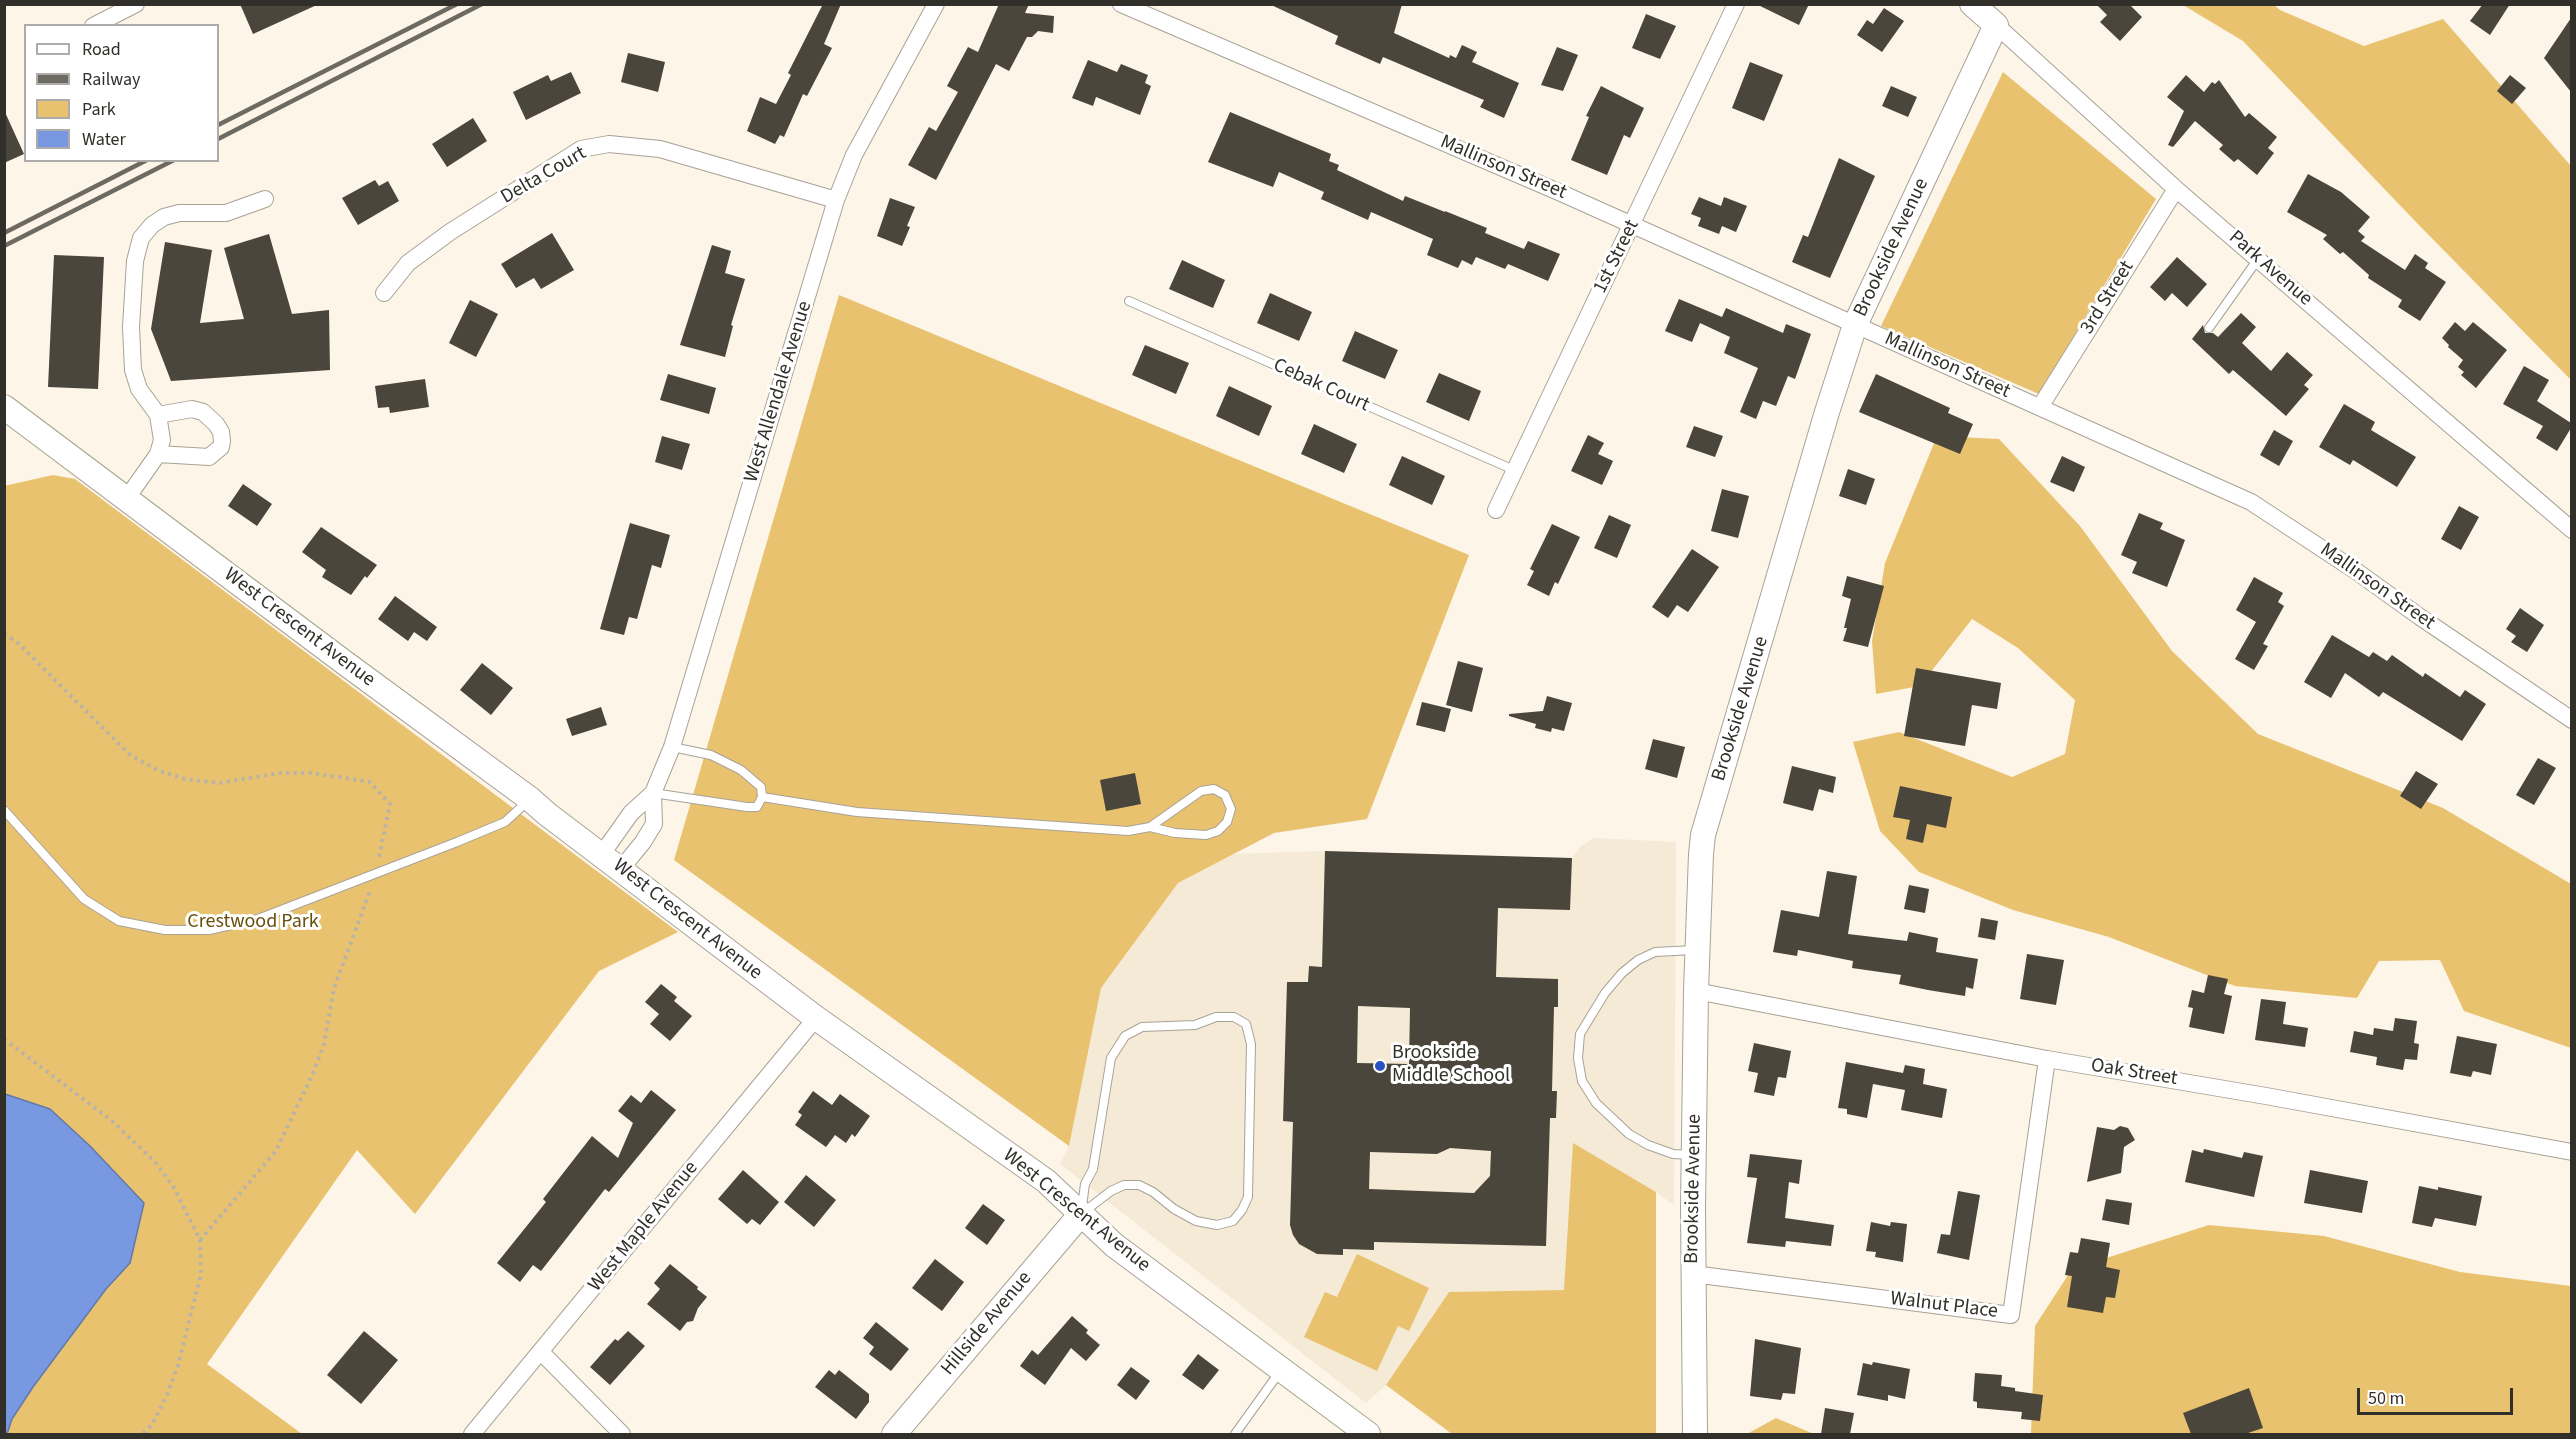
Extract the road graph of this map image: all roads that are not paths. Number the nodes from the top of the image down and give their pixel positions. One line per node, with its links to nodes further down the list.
1 (136, 4): 6 (street)
2 (936, 4): 10 (street, West Allendale Avenue)
3 (1121, 4): 11 (street, Mallinson Street)
4 (1736, 4): 11 (street, 1st Street)
5 (1972, 4): 7 (main road, Park Avenue)
6 (97, 24)
7 (1996, 25): 8 (street, Park Avenue); 15 (main road, Brookside Avenue)
8 (2176, 189): 12 (street, Park Avenue); 18 (street, 3rd Street)
9 (265, 199): 19 (street)
10 (836, 200): 13 (street, Delta Court); 26 (street, West Allendale Avenue)
11 (1632, 226): 15 (street, Mallinson Street); 21 (street, 1st Street)
12 (2258, 259): 16 (lane); 24 (street, Park Avenue)
13 (384, 293)
14 (1129, 302): 21 (lane, Cebak Court)
15 (1856, 325): 18 (street, Mallinson Street); 34 (main road, Brookside Avenue)
16 (2209, 328)
17 (4, 406): 22 (main road, West Crescent Avenue)
18 (2040, 407): 25 (street, Mallinson Street)
19 (158, 415): 20 (street); 20 (street)
20 (158, 454): 22 (street)
21 (1514, 470): 23 (street, 1st Street)
22 (127, 498): 29 (main road, West Crescent Avenue)
23 (1496, 510)
24 (2571, 530)
25 (2571, 720)
26 (672, 747): 27 (street, West Allendale Avenue); 28 (lane)
27 (653, 793): 28 (lane); 32 (street, West Allendale Avenue); 33 (street, West Allendale Avenue)
28 (762, 797): 31 (lane)
29 (530, 799): 30 (lane); 32 (main road, West Crescent Avenue)
30 (4, 810)
31 (1150, 827): 31 (lane)
32 (602, 854): 33 (main road, West Crescent Avenue)
33 (621, 869): 36 (main road, West Crescent Avenue)
34 (1698, 950): 35 (main road, Brookside Avenue); 39 (lane)
35 (1696, 991): 37 (street, Oak Street); 39 (main road, Brookside Avenue)
36 (816, 1018): 40 (main road, West Crescent Avenue); 42 (street, West Maple Avenue)
37 (2047, 1059): 38 (street, Oak Street); 41 (street, Walnut Place)
38 (2571, 1152)
39 (1695, 1155): 41 (main road, Brookside Avenue)
40 (1082, 1214): 40 (lane); 43 (main road, West Crescent Avenue); 46 (main road, Hillside Avenue)
41 (1693, 1274): 49 (main road, Brookside Avenue)
42 (542, 1353): 44 (street, West Maple Avenue); 45 (street)
43 (1281, 1370): 47 (lane); 48 (main road, West Crescent Avenue)
44 (472, 1434)
45 (622, 1434)
46 (894, 1434)
47 (1235, 1434)
48 (1368, 1434)
49 (1695, 1434)

